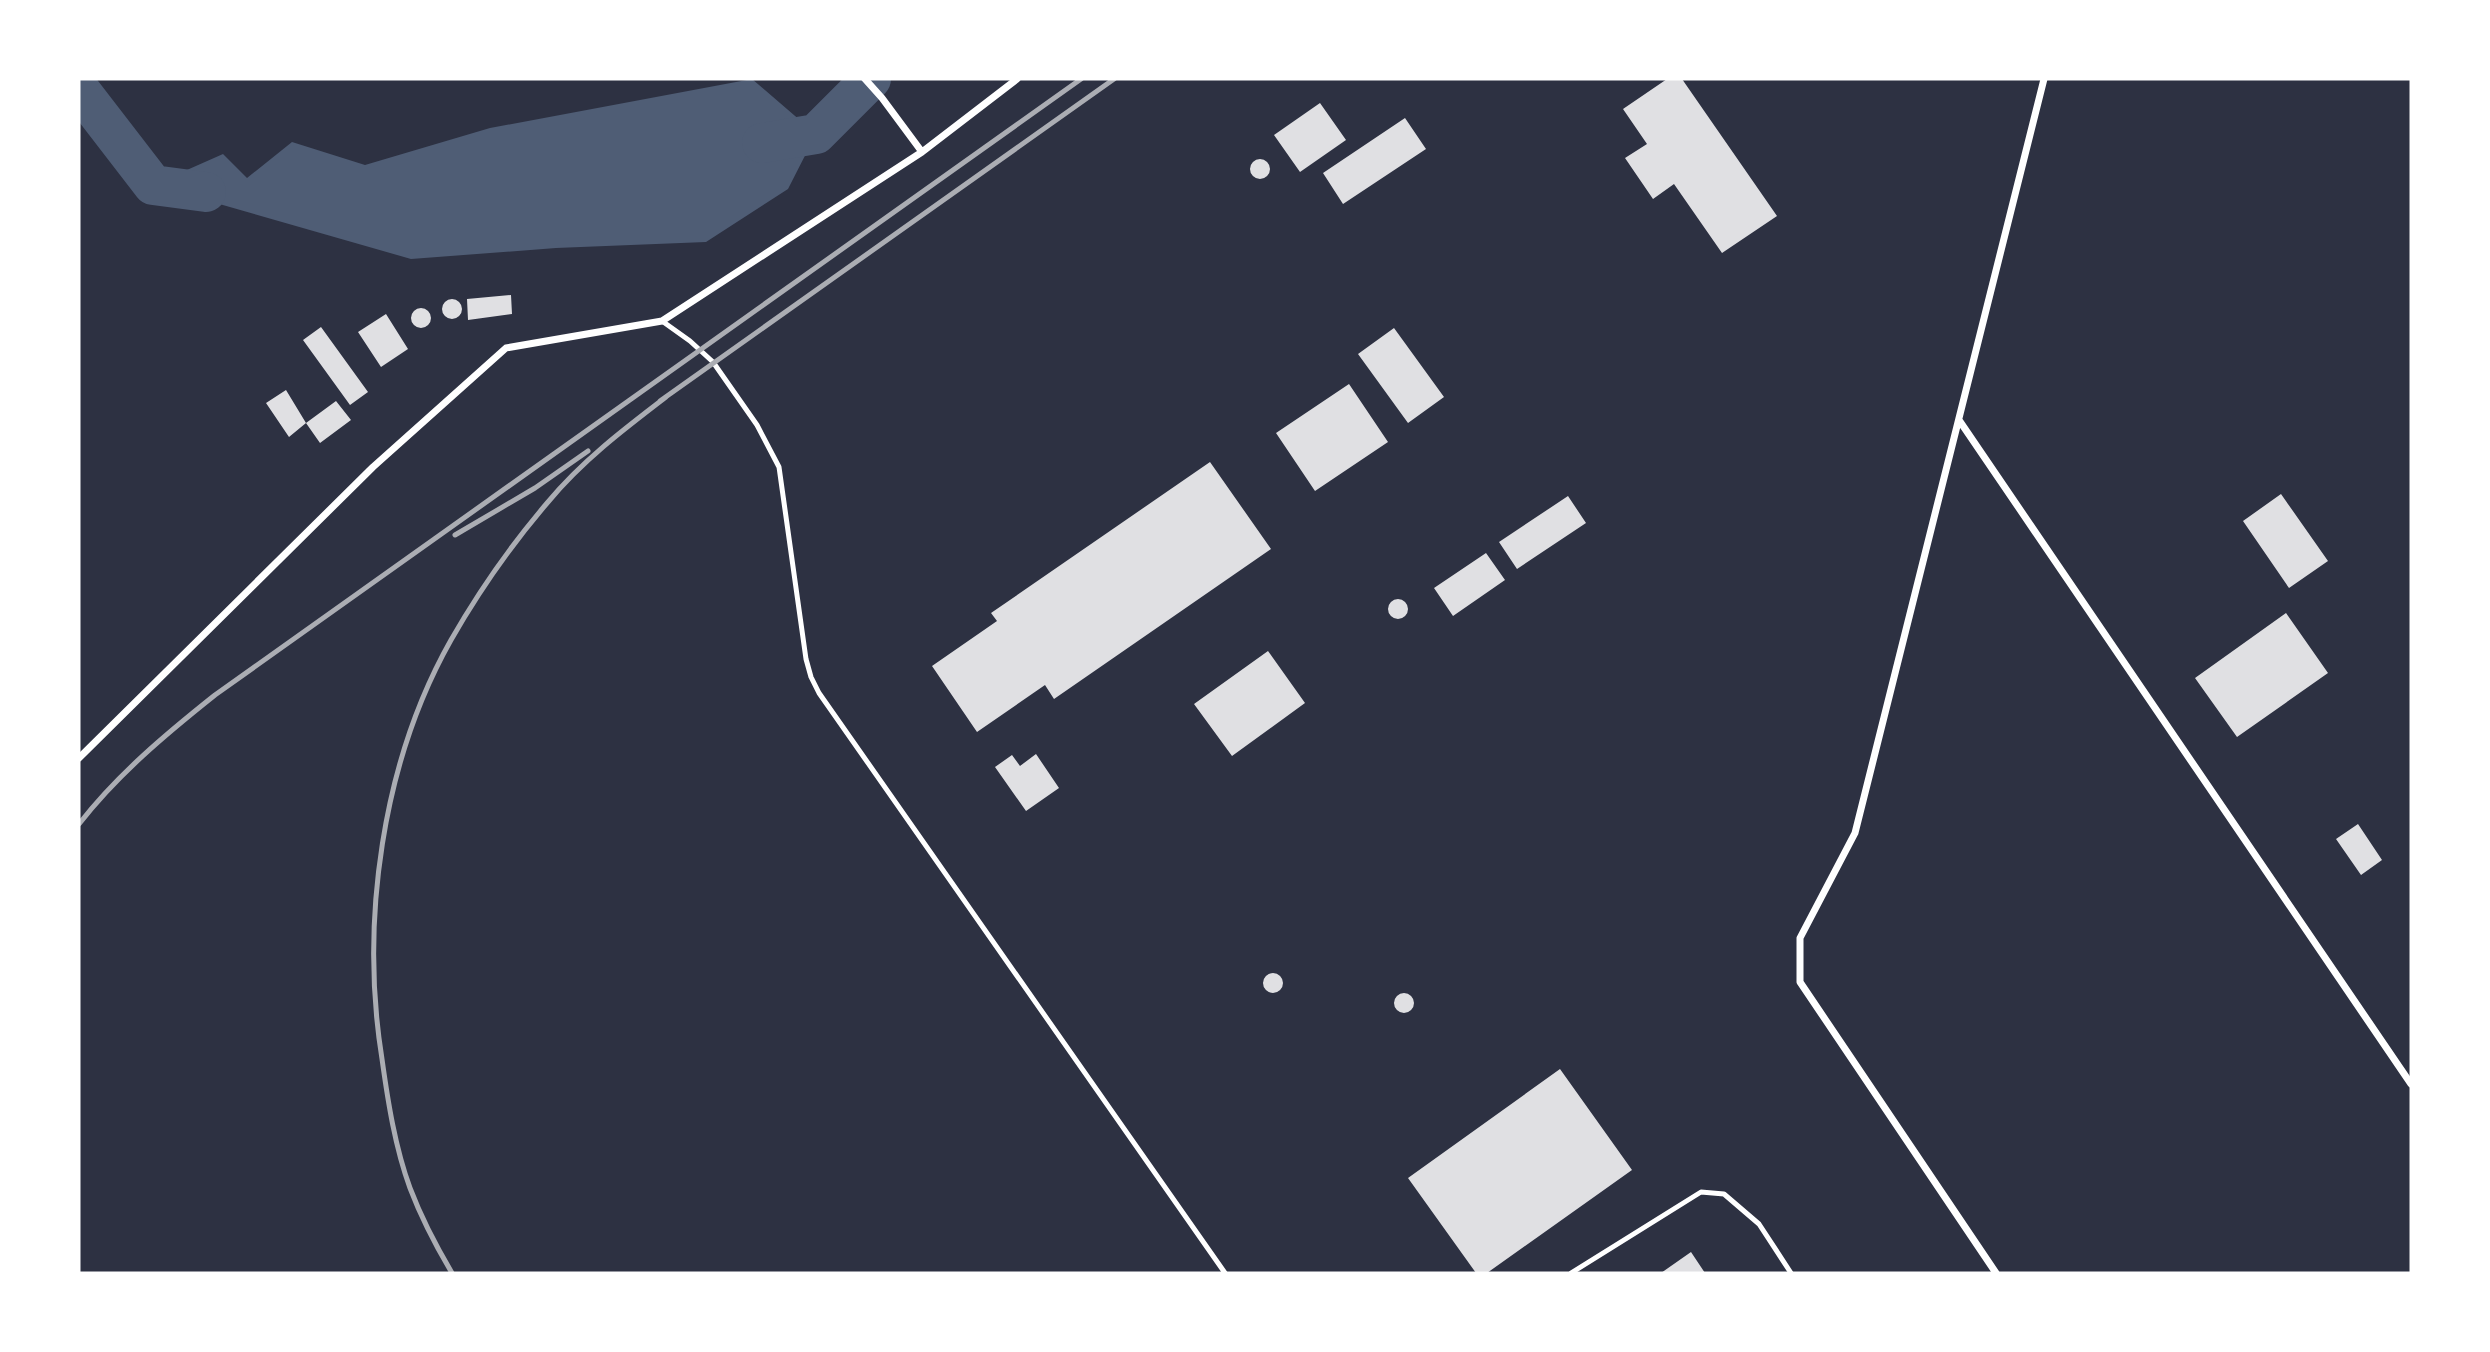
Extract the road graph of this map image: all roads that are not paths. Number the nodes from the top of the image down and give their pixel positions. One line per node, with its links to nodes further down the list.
1 (865, 79): 4 (street)
2 (1017, 79): 4 (street)
3 (2044, 79): 6 (street)
4 (922, 152): 5 (street)
5 (662, 321): 7 (street); 9 (lane)
6 (1959, 420): 8 (street); 12 (street)
7 (79, 758)
8 (2411, 1084)
9 (1225, 1273)
10 (1571, 1273): 11 (lane)
11 (1791, 1273)
12 (1996, 1273)

